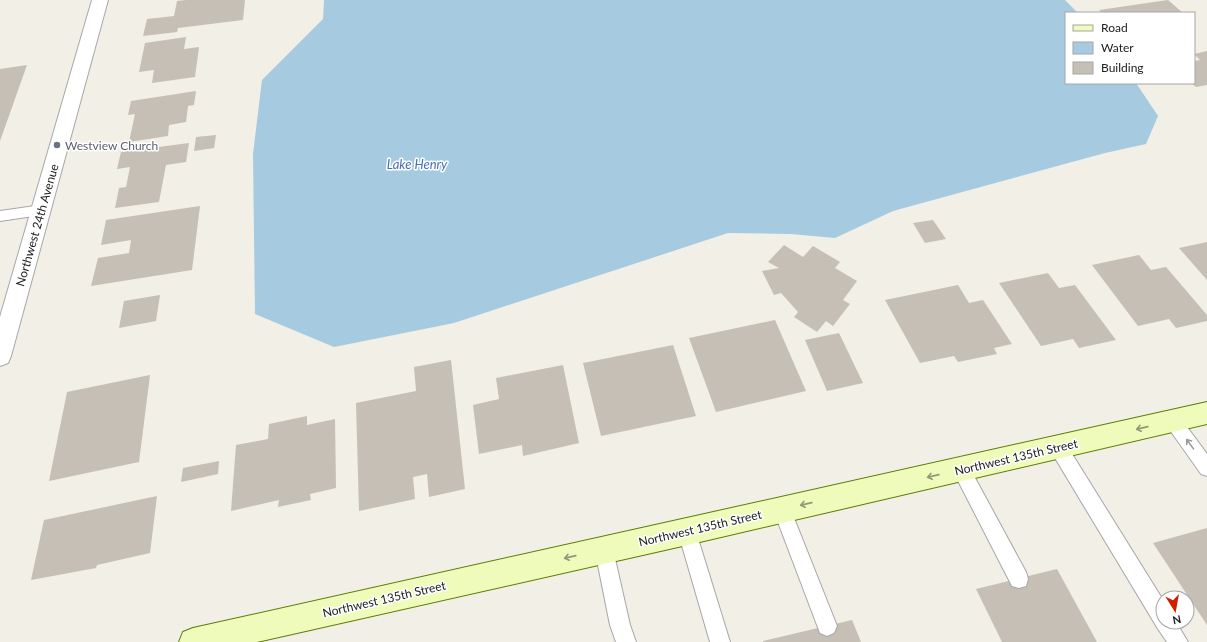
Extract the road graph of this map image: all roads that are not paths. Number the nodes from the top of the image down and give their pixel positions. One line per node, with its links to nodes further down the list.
1 (100, 0): 2 (street, Northwest 24th Avenue)
2 (42, 210): 3 (lane); 4 (street, Northwest 24th Avenue)
3 (0, 216)
4 (0, 356)
5 (1207, 413): 6 (main road, Northwest 135th Street)
6 (1173, 421): 7 (main road, Northwest 135th Street, one-way to 7); 8 (lane, one-way to 6)
7 (1058, 447): 9 (main road, Northwest 135th Street); 14 (lane)
8 (1207, 468)
9 (960, 469): 10 (main road, Northwest 135th Street, one-way to 10); 13 (lane)
10 (782, 509): 11 (main road, Northwest 135th Street); 15 (lane)
11 (687, 532): 12 (main road, Northwest 135th Street); 19 (lane)
12 (604, 550): 17 (main road, Northwest 135th Street, one-way to 17); 18 (lane)
13 (1019, 579)
14 (1155, 605)
15 (827, 626)
16 (1170, 630): 20 (lane)
17 (193, 642)
18 (626, 642)
19 (720, 642)
20 (1178, 642)

